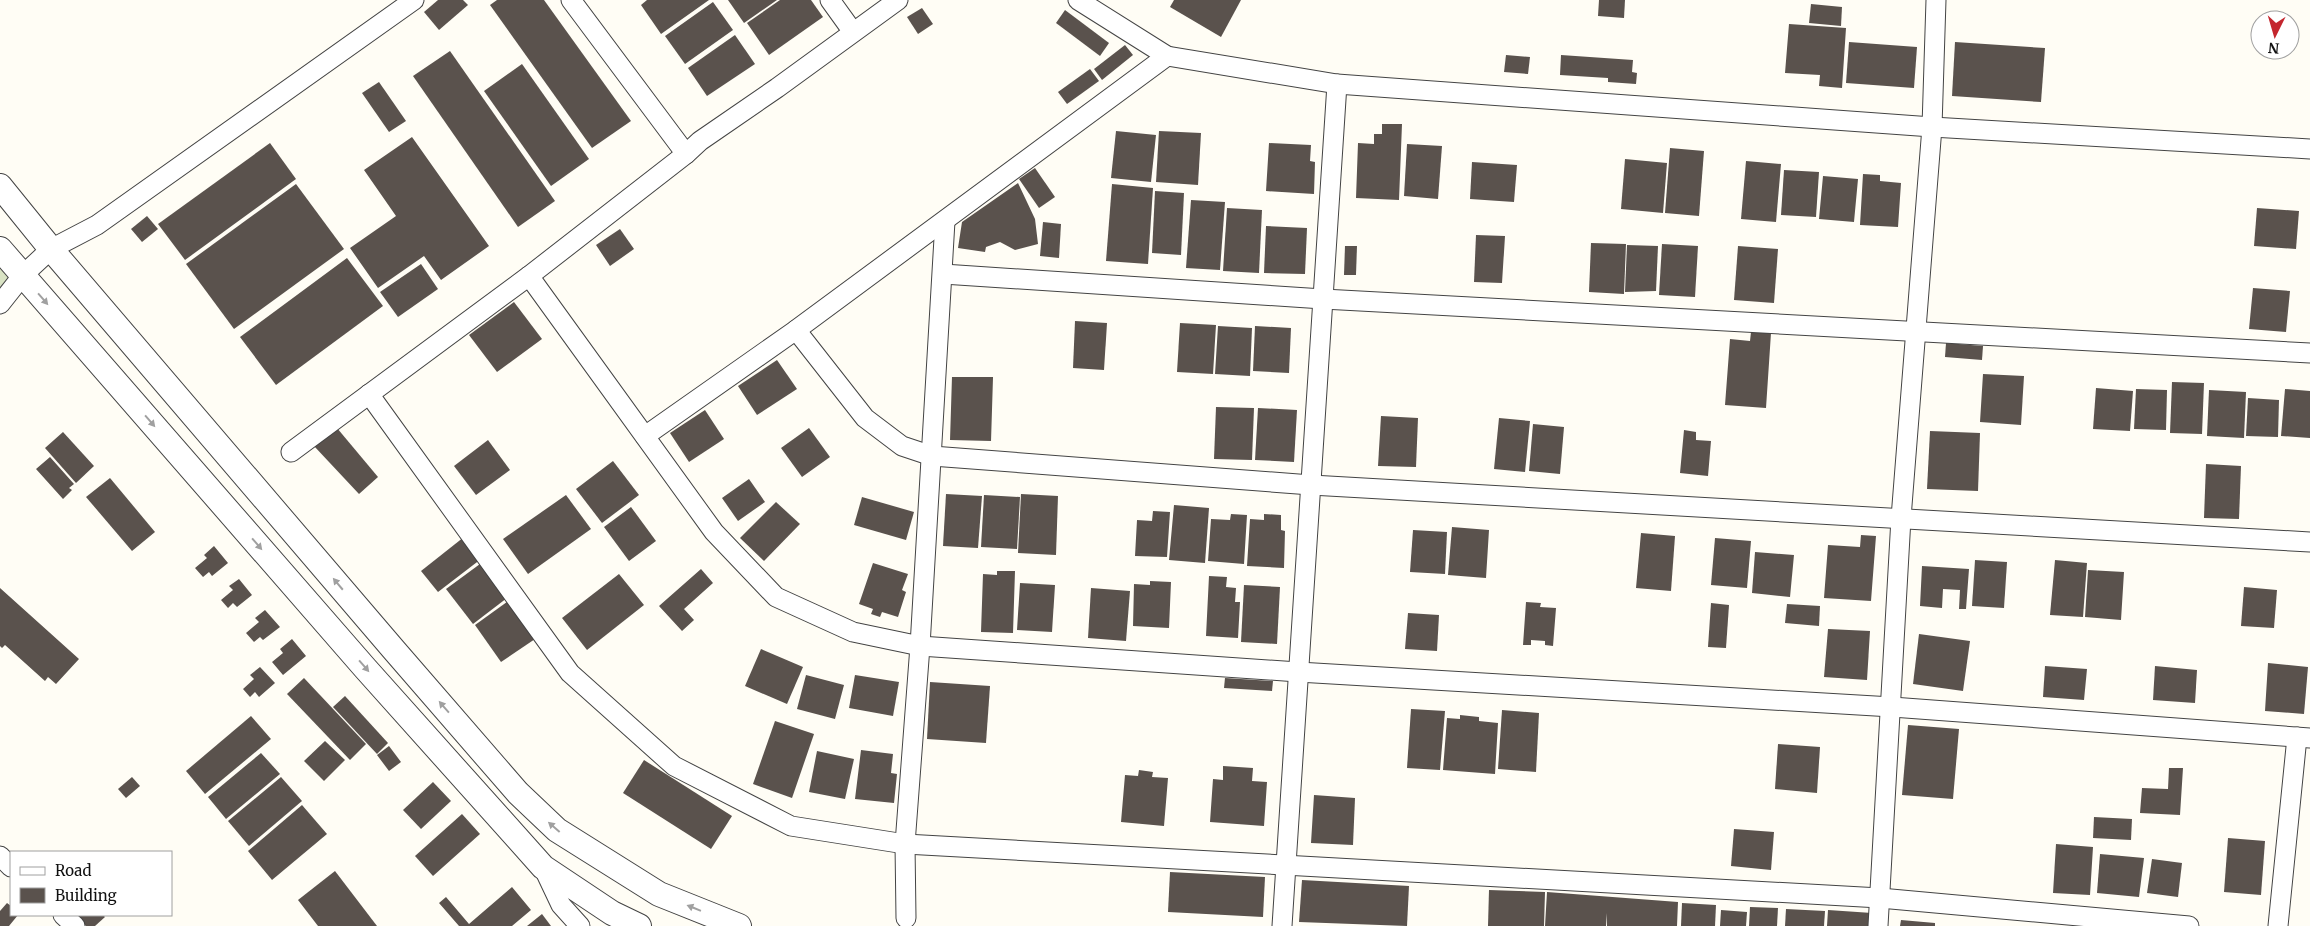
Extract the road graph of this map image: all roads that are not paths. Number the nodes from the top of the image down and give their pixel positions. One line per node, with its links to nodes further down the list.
1 (414, 0): 16 (street)
2 (571, 0): 12 (street)
3 (830, 0): 7 (street)
4 (898, 0): 7 (street)
5 (1078, 0): 8 (street)
6 (1936, 0): 10 (street)
7 (853, 32): 12 (street)
8 (1166, 56): 9 (street); 14 (street)
9 (1337, 84): 10 (street); 20 (street)
10 (1932, 127): 11 (street); 23 (street)
11 (2310, 148)
12 (686, 154): 19 (street)
13 (0, 186): 16 (street)
14 (946, 221): 17 (street); 22 (street)
15 (0, 249): 18 (street)
16 (52, 250): 18 (street); 47 (street, one-way to 16)
17 (943, 274): 20 (street); 28 (street)
18 (23, 275): 21 (street); 40 (street, one-way to 40)
19 (529, 276): 25 (street); 26 (street)
20 (1323, 299): 23 (street); 29 (street)
21 (0, 304)
22 (796, 330): 26 (street); 28 (street)
23 (1915, 332): 24 (street); 30 (street)
24 (2310, 353)
25 (369, 394): 27 (street); 36 (street)
26 (645, 436): 32 (street)
27 (291, 452)
28 (932, 456): 29 (street); 32 (street)
29 (1311, 485): 30 (street); 33 (street)
30 (1901, 518): 31 (street); 34 (street)
31 (2310, 542)
32 (920, 646): 33 (street); 36 (street)
33 (1298, 672): 34 (street); 38 (street)
34 (1892, 706): 35 (street); 41 (street)
35 (2304, 737): 51 (street)
36 (905, 844): 38 (street); 43 (street)
37 (0, 856): 39 (street)
38 (1286, 865): 41 (street); 48 (street)
39 (10, 866)
40 (543, 867): 45 (street); 46 (street)
41 (1880, 898): 49 (street); 50 (street)
42 (64, 916): 44 (street)
43 (906, 918)
44 (74, 926)
45 (580, 926)
46 (639, 926)
47 (739, 926)
48 (1282, 926)
49 (1878, 926)
50 (2189, 926)
51 (2278, 926)

